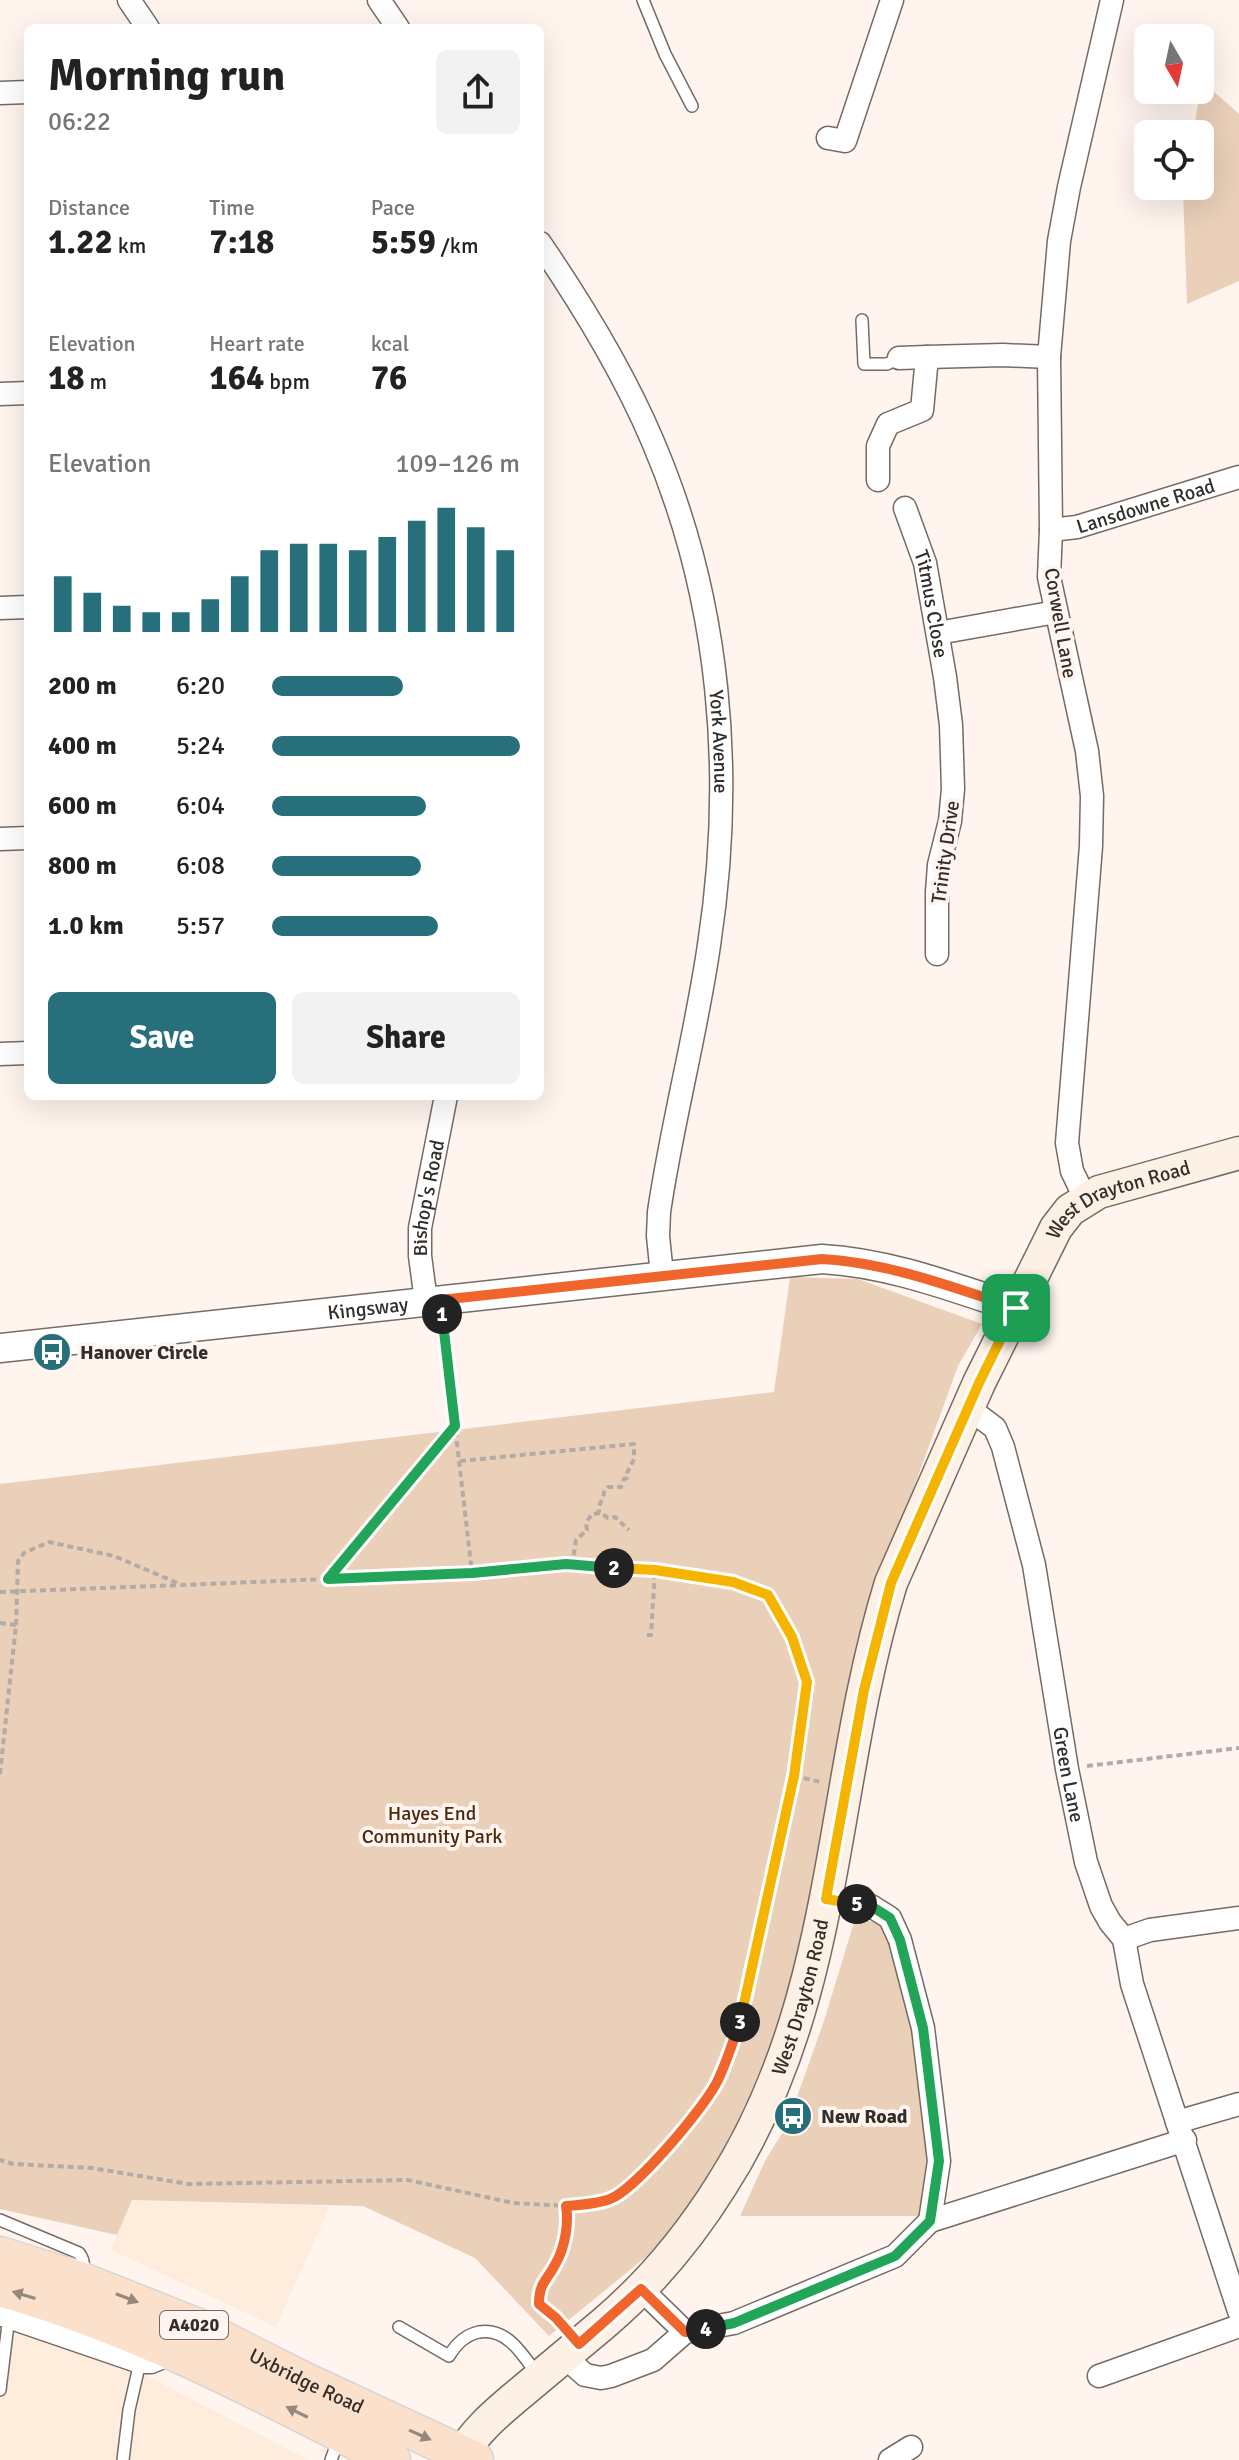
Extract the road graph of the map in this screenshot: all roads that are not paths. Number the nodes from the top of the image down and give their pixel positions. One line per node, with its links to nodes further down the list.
1 (129, 0): 6 (street)
2 (379, 0): 7 (street)
3 (643, 0): 10 (lane)
4 (892, 0): 11 (street)
5 (1112, 0): 15 (street, Corwell Lane)
6 (145, 24)
7 (395, 24)
8 (24, 92): 9 (street)
9 (0, 93)
10 (692, 106)
11 (828, 138)
12 (544, 249): 36 (street, York Avenue)
13 (862, 320): 16 (lane)
14 (927, 357): 15 (street); 16 (street); 20 (street)
15 (1049, 357): 22 (street, Corwell Lane)
16 (899, 358)
17 (24, 393): 18 (street)
18 (0, 394)
19 (1239, 477): 22 (street, Lansdowne Road)
20 (878, 480)
21 (905, 508): 26 (street, Titmus Close)
22 (1051, 530): 25 (street, Corwell Lane)
23 (24, 607): 24 (street)
24 (0, 608)
25 (1056, 612): 26 (street); 35 (street, Corwell Lane)
26 (938, 633): 27 (street, Titmus Close)
27 (949, 701): 30 (street, Trinity Drive)
28 (24, 838): 29 (street)
29 (0, 839)
30 (937, 954)
31 (24, 1053): 32 (street)
32 (0, 1054)
33 (445, 1100): 37 (street, Bishop's Road)
34 (1239, 1153): 35 (main road, West Drayton Road)
35 (1085, 1198): 38 (main road, West Drayton Road)
36 (662, 1275): 37 (street, Kingsway); 38 (street, Kingsway)
37 (433, 1300): 39 (street, Kingsway)
38 (1016, 1308): 40 (main road, West Drayton Road)
39 (0, 1348)
40 (967, 1411): 41 (main road, West Drayton Road); 43 (street, Green Lane)
41 (826, 1899): 47 (street); 50 (main road, West Drayton Road)
42 (1239, 1918): 43 (street)
43 (1124, 1939): 45 (street, Green Lane)
44 (1239, 2104): 45 (street)
45 (1181, 2131): 47 (street); 52 (street)
46 (0, 2220): 49 (lane)
47 (930, 2221): 55 (street)
48 (0, 2255): 49 (main road, Uxbridge Road / A4020)
49 (80, 2280): 64 (main road, Uxbridge Road / A4020, one-way to 64)
50 (641, 2289): 55 (street); 56 (main road, West Drayton Road)
51 (3, 2306): 57 (main road, Uxbridge Road / A4020, one-way to 51); 58 (street); 61 (lane)
52 (1239, 2311)
53 (1239, 2326): 59 (street)
54 (399, 2327): 60 (lane)
55 (685, 2332): 56 (street)
56 (572, 2350): 60 (main road, West Drayton Road)
57 (175, 2352): 58 (street); 62 (main road, Uxbridge Road / A4020, one-way to 57)
58 (140, 2362): 65 (lane)
59 (1099, 2376)
60 (539, 2377): 64 (main road, West Drayton Road)
61 (0, 2390)
62 (336, 2447): 66 (main road, Uxbridge Road / A4020)
63 (911, 2447): 67 (street)
64 (465, 2458)
65 (123, 2460)
66 (392, 2460)
67 (890, 2460)

